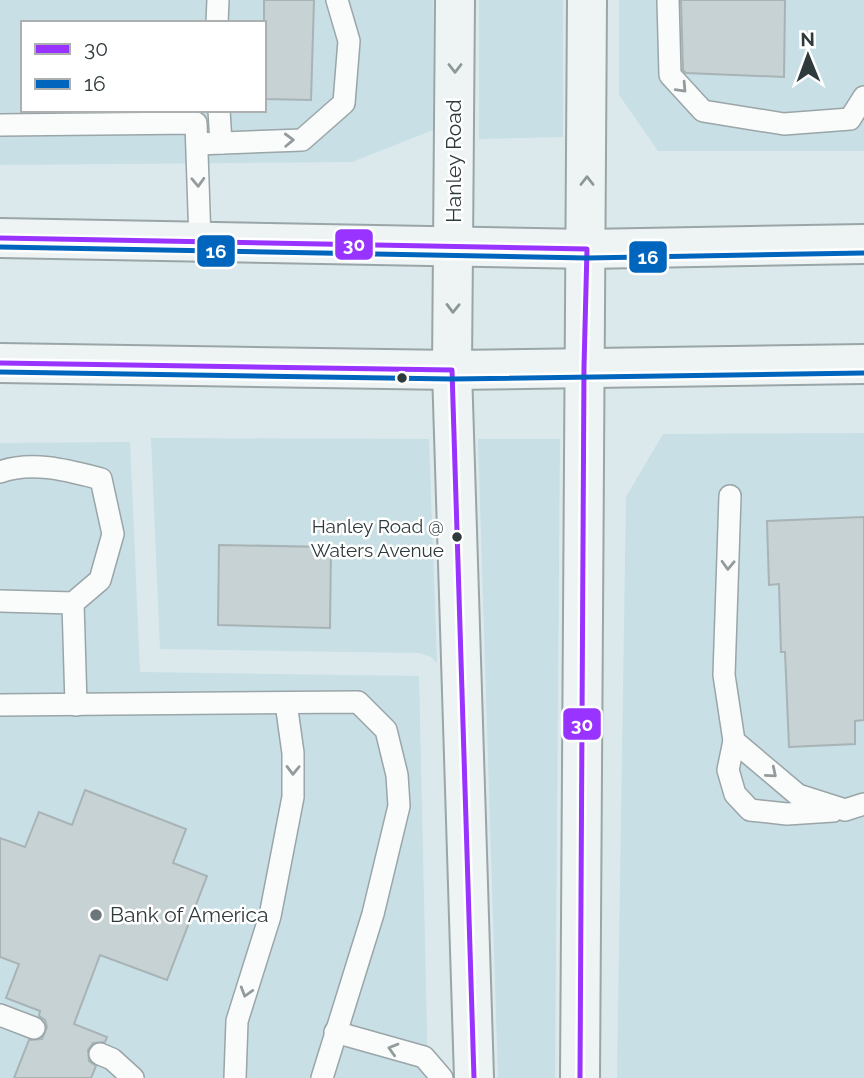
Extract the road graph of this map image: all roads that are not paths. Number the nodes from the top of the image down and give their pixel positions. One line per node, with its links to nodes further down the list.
1 (218, 0): 6 (lane)
2 (337, 0): 12 (lane, one-way to 2)
3 (455, 0): 16 (main road, Hanley Road, one-way to 16)
4 (587, 0): 17 (main road, one-way to 4)
5 (668, 0): 9 (lane, one-way to 9)
6 (218, 21)
7 (864, 97): 9 (lane)
8 (219, 112): 12 (lane)
9 (857, 119)
10 (0, 125): 11 (lane)
11 (197, 133): 12 (lane); 14 (lane, one-way to 14)
12 (221, 142)
13 (0, 238): 14 (main road)
14 (200, 241): 16 (main road)
15 (864, 244): 17 (main road)
16 (454, 245): 17 (main road); 21 (main road, Hanley Road, one-way to 21)
17 (587, 249): 20 (main road)
18 (0, 363): 21 (main road)
19 (864, 363): 20 (main road)
20 (584, 367): 21 (main road); 39 (main road)
21 (452, 370): 35 (main road, Hanley Road)
22 (0, 472): 25 (lane)
23 (730, 496): 29 (lane, one-way to 29)
24 (0, 601): 25 (lane)
25 (73, 603): 28 (lane)
26 (286, 702): 28 (lane); 33 (lane); 37 (lane, one-way to 37)
27 (0, 705): 28 (lane)
28 (76, 705)
29 (734, 741): 30 (lane, one-way to 30); 30 (lane)
30 (854, 807)
31 (0, 1015): 32 (lane)
32 (34, 1028)
33 (335, 1032): 35 (lane, one-way to 33); 38 (lane)
34 (100, 1054): 36 (lane)
35 (462, 1077)
36 (134, 1078)
37 (235, 1078)
38 (322, 1078)
39 (580, 1078)

